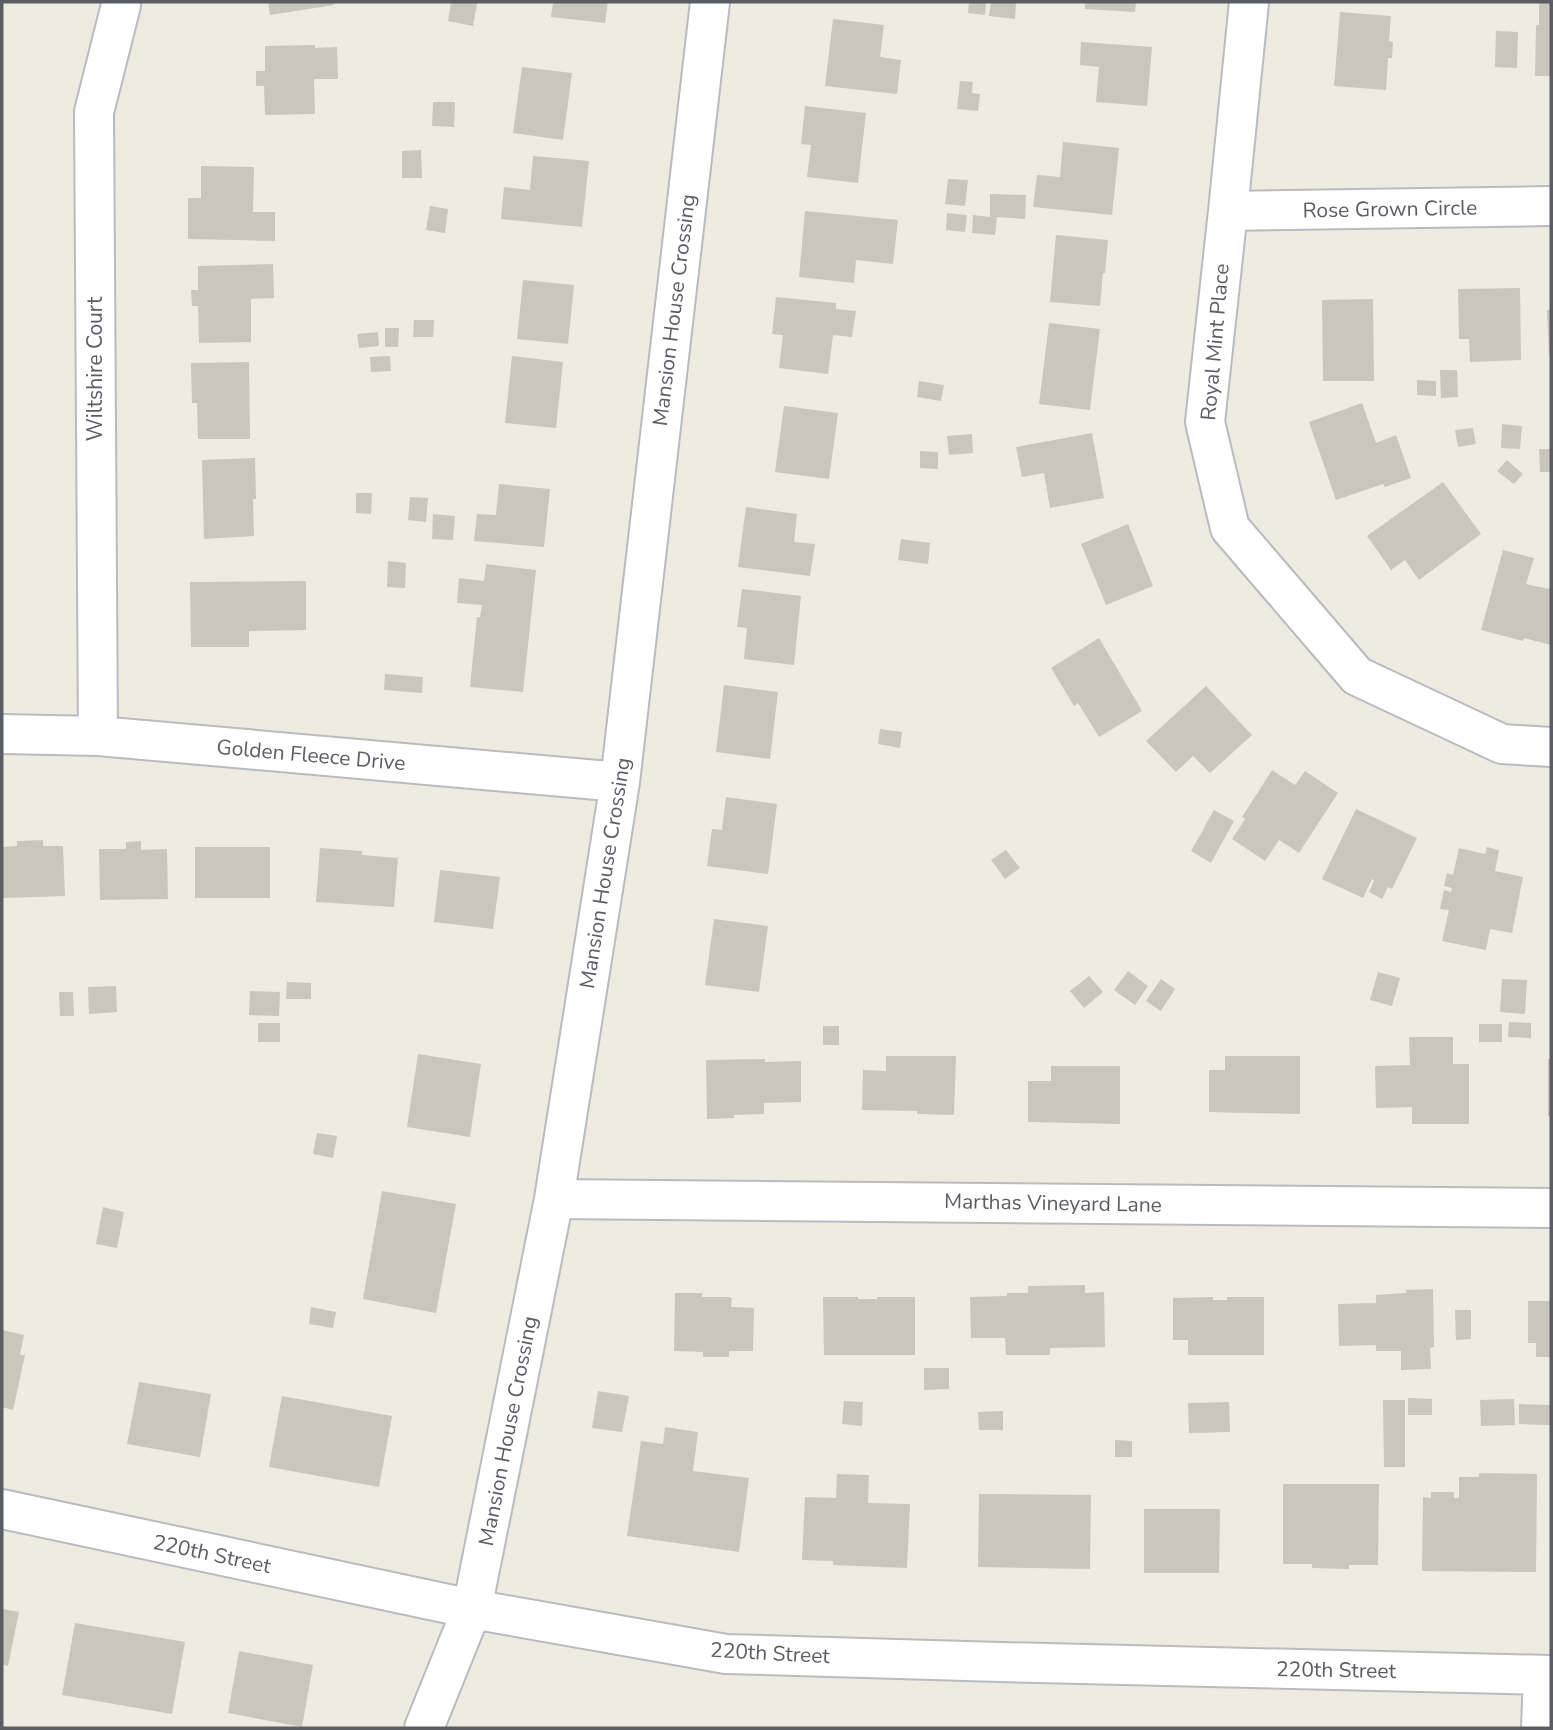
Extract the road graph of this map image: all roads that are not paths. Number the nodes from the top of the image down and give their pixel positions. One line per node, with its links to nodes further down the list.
1 (710, 2): 9 (street, Mansion House Crossing)
2 (1249, 2): 5 (street, Royal Mint Place)
3 (121, 5): 7 (street, Wiltshire Court)
4 (1551, 205): 5 (street, Rose Grown Circle)
5 (1228, 211): 8 (street, Royal Mint Place)
6 (2, 734): 7 (street, Golden Fleece Drive)
7 (97, 736): 9 (street, Golden Fleece Drive)
8 (1551, 747)
9 (620, 782): 10 (street, Mansion House Crossing)
10 (554, 1199): 11 (street, Marthas Vineyard Lane); 13 (street, Mansion House Crossing)
11 (1551, 1208)
12 (2, 1509): 13 (street, 220th Street)
13 (472, 1609): 14 (street, 220th Street); 15 (street, Mansion House Crossing)
14 (1547, 1675): 16 (street)
15 (424, 1728)
16 (1541, 1728)

